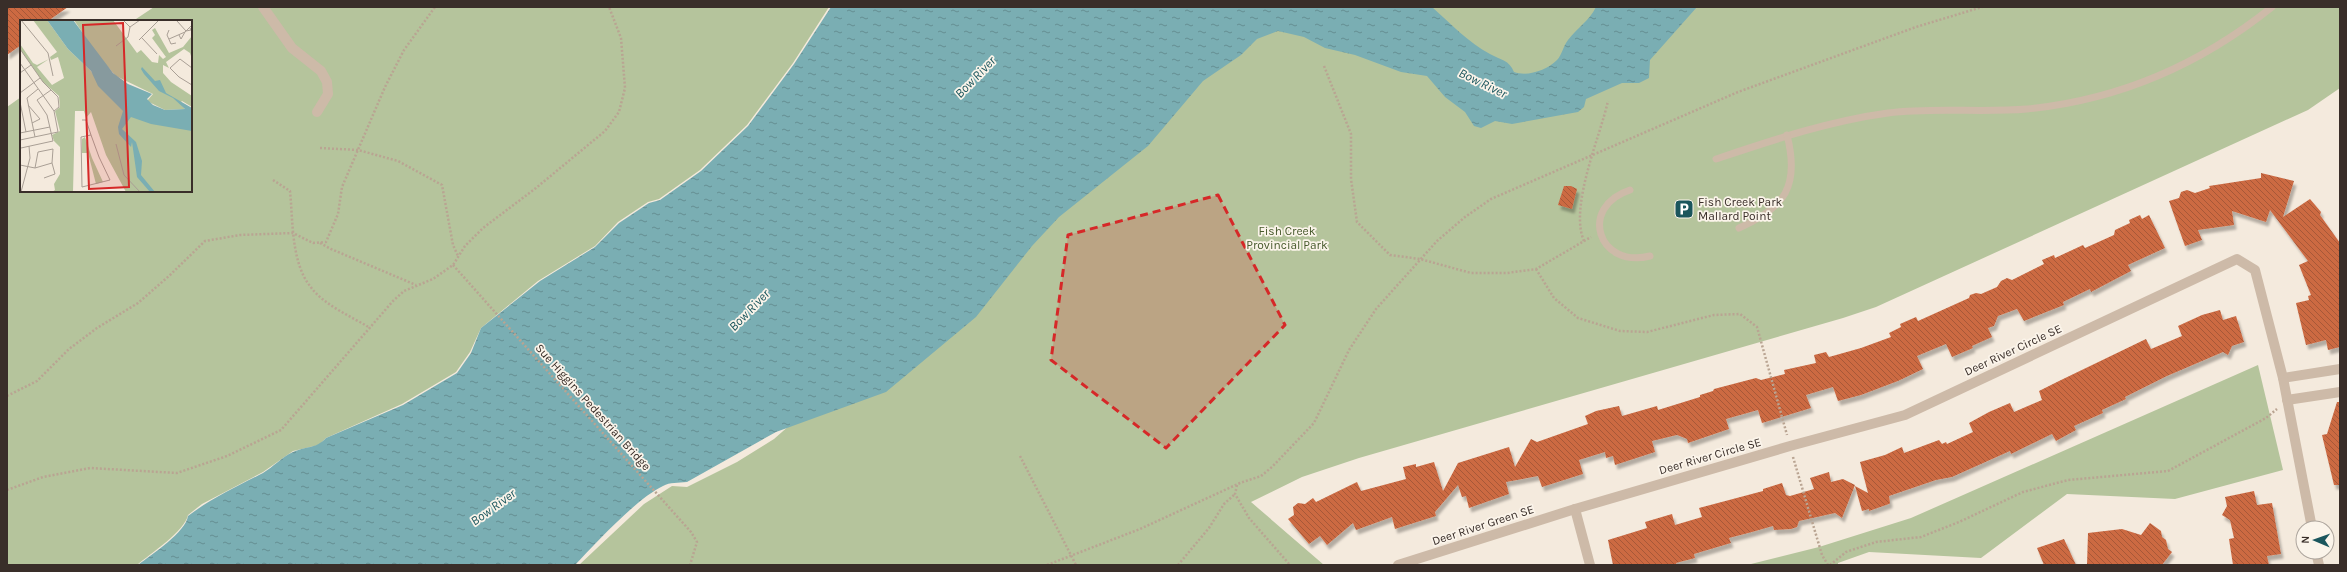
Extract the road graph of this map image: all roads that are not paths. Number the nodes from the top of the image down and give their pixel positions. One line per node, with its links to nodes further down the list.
1 (263, 7): 3 (street)
2 (2272, 7): 4 (lane)
3 (317, 112)
4 (1787, 135): 5 (lane); 7 (lane)
5 (1716, 159)
6 (1630, 190): 8 (lane)
7 (1739, 228)
8 (1650, 256)
9 (2340, 369): 10 (street)
10 (2283, 378): 12 (street, Deer River Circle SE); 13 (street, Deer River Circle SE)
11 (2340, 392): 12 (street)
12 (2287, 400): 14 (street, Deer River Circle SE)
13 (1575, 509): 15 (street, Deer River Green SE); 16 (street)
14 (2310, 520)
15 (1398, 565)
16 (1590, 565)

